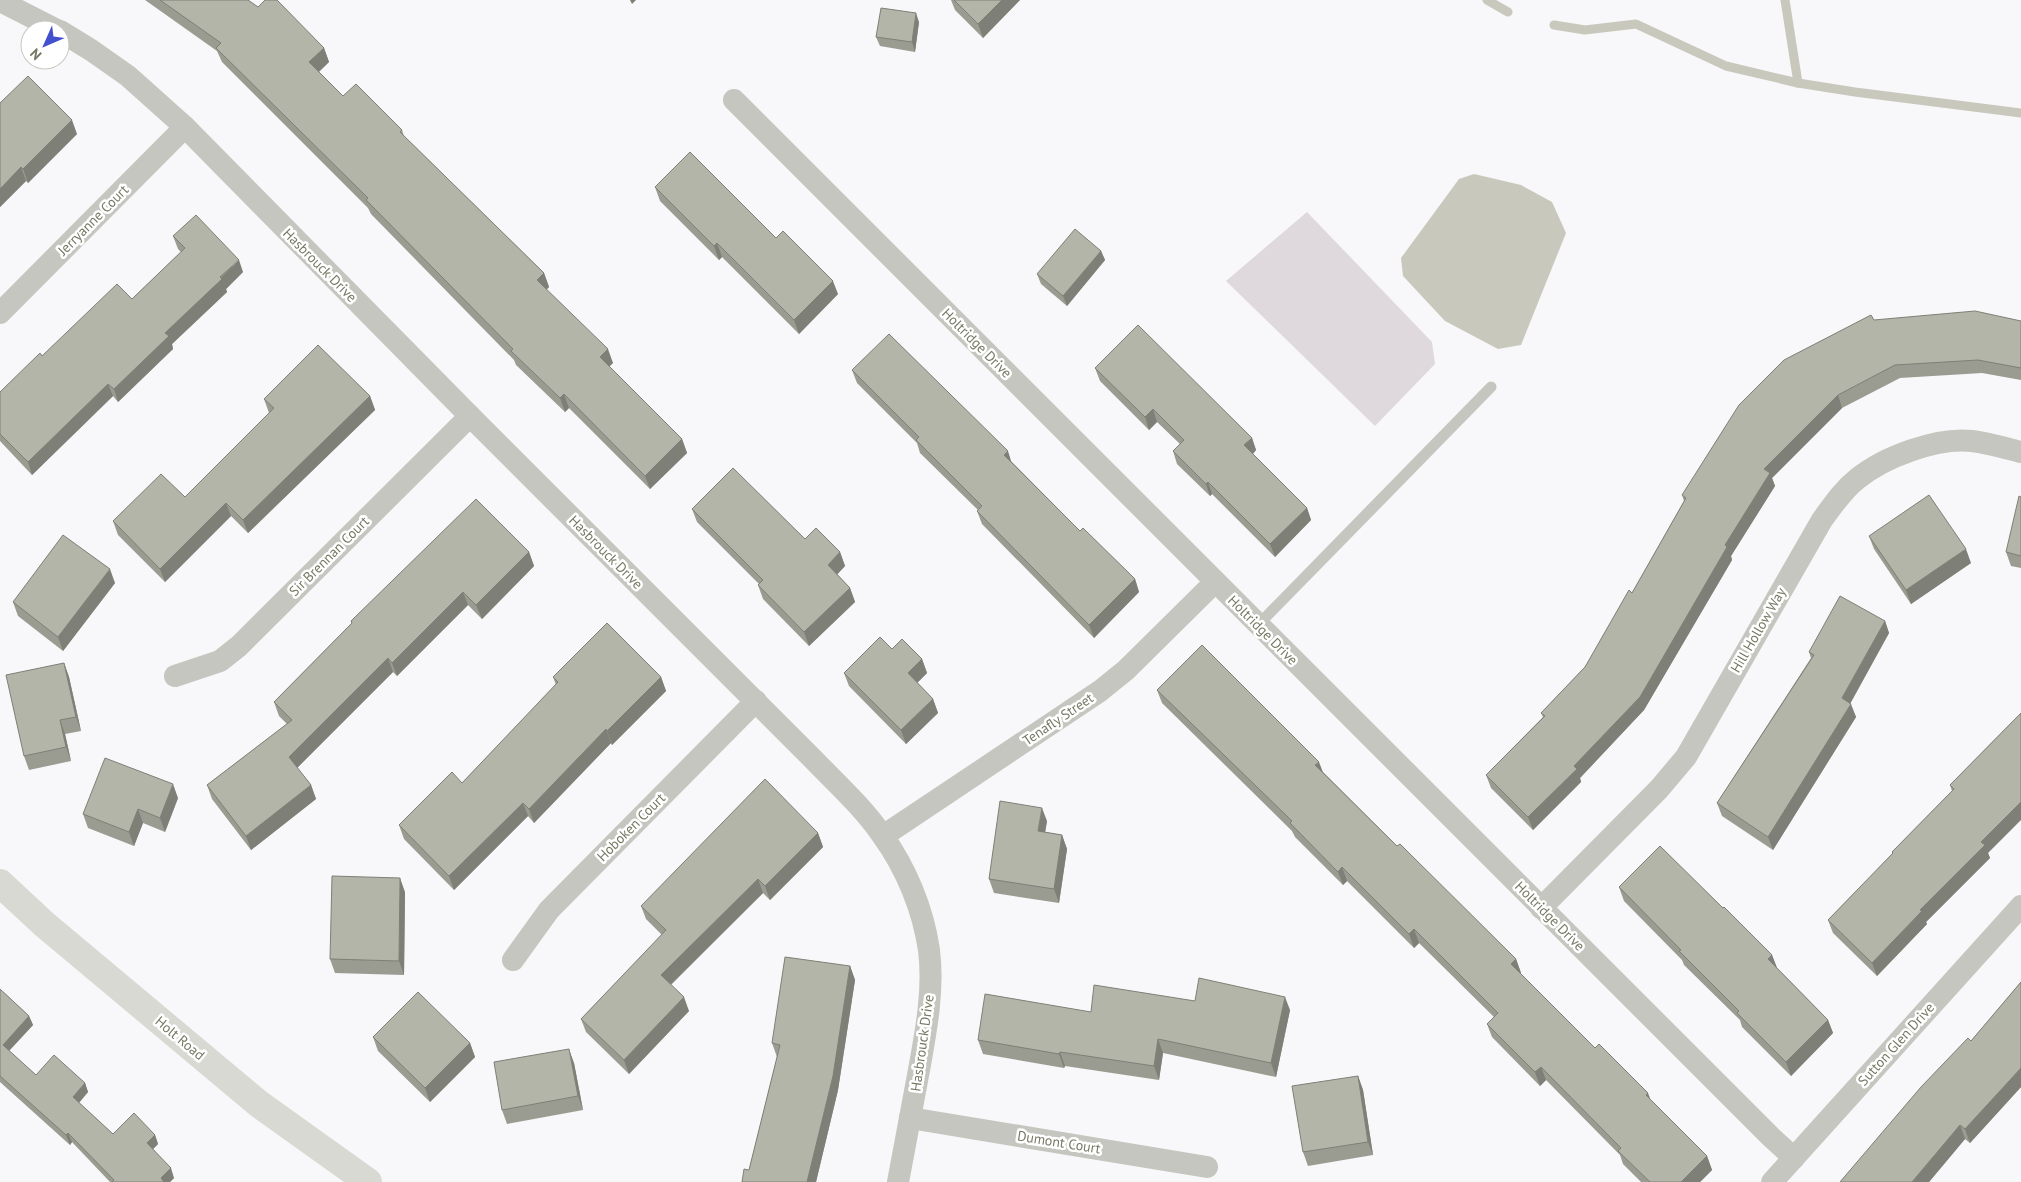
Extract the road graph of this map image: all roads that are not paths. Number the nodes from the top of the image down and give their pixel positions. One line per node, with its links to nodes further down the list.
1 (0, 1): 2 (street, Hasbrouck Drive)
2 (37, 20)
3 (70, 38): 5 (street, Hasbrouck Drive)
4 (734, 100): 10 (street, Holtridge Drive)
5 (185, 127): 6 (street, Jerryanne Court); 8 (street, Hasbrouck Drive)
6 (0, 313)
7 (1491, 387): 11 (lane)
8 (470, 416): 12 (street, Sir Brennan Court); 13 (street, Hasbrouck Drive)
9 (2021, 452): 17 (street, Hill Hollow Way)
10 (1215, 582): 11 (street, Holtridge Drive); 14 (street, Tenafly Street)
11 (1258, 624): 17 (street, Holtridge Drive)
12 (175, 676)
13 (756, 701): 14 (street, Hasbrouck Drive); 18 (street, Hoboken Court)
14 (883, 836): 19 (street, Hasbrouck Drive)
15 (0, 883): 22 (street, Holt Road)
16 (2021, 906): 20 (street, Sutton Glen Drive)
17 (1541, 908): 20 (street, Holtridge Drive)
18 (513, 960)
19 (910, 1118): 21 (street, Dumont Court); 23 (street, Hasbrouck Drive)
20 (1794, 1158): 24 (street, Sutton Glen Drive)
21 (1207, 1167)
22 (368, 1182)
23 (898, 1182)
24 (1772, 1182)

